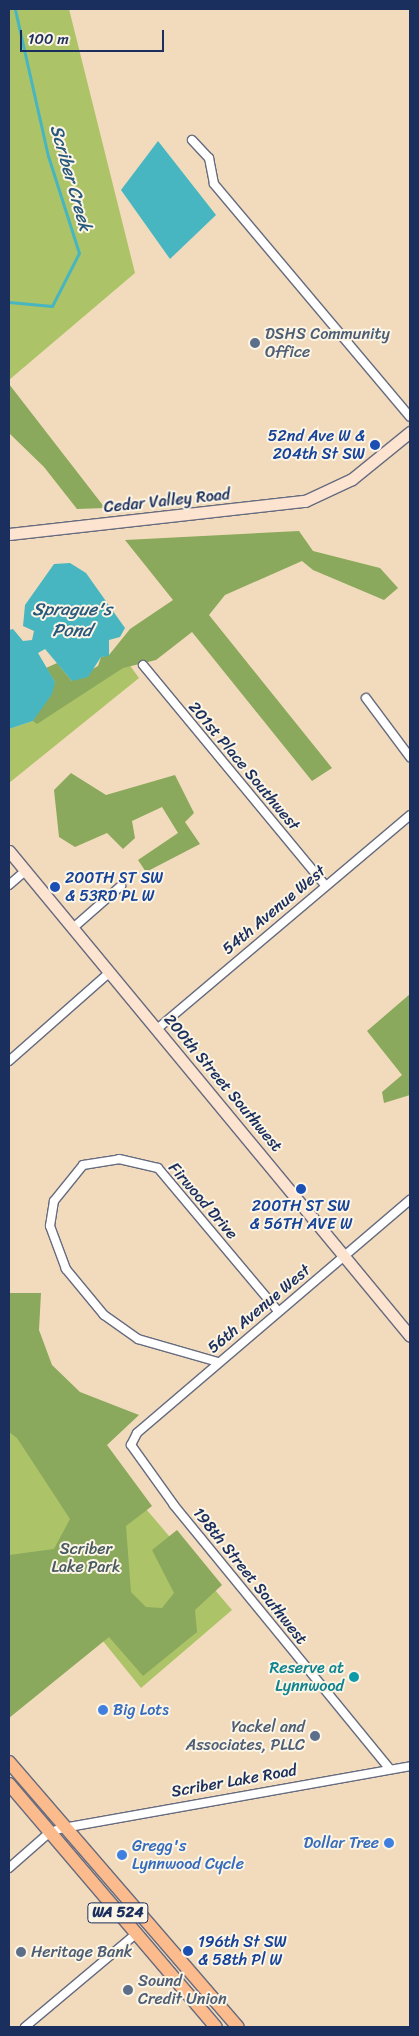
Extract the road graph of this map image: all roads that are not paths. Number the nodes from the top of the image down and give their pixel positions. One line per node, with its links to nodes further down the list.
1 (192, 140): 2 (street)
2 (410, 417)
3 (410, 432): 4 (street, Cedar Valley Road)
4 (9, 534)
5 (143, 665): 12 (street, 201st Place Southwest)
6 (366, 698): 7 (street)
7 (410, 758)
8 (410, 815): 12 (street, 54th Avenue West)
9 (9, 851): 10 (street, 200th Street Southwest)
10 (26, 871): 11 (street); 14 (street, 200th Street Southwest)
11 (9, 885)
12 (325, 885): 16 (street, 54th Avenue West)
13 (121, 886): 14 (street)
14 (74, 928): 15 (street, 200th Street Southwest)
15 (110, 972): 16 (street, 200th Street Southwest); 17 (street)
16 (157, 1028): 19 (street, 200th Street Southwest)
17 (9, 1061)
18 (410, 1200): 19 (street, 56th Avenue West)
19 (344, 1255): 20 (street, 56th Avenue West); 21 (street, 200th Street Southwest)
20 (278, 1311): 22 (street, 56th Avenue West); 22 (street, Firwood Drive)
21 (410, 1336)
22 (218, 1362): 23 (street, 56th Avenue West)
23 (131, 1445): 26 (street, 198th Street Southwest)
24 (9, 1762): 28 (main road)
25 (410, 1766): 26 (street, Scriber Lake Road)
26 (389, 1768): 28 (street, Scriber Lake Road)
27 (9, 1784): 29 (main road, WA 524)
28 (64, 1828): 29 (street, Scriber Lake Road); 32 (main road)
29 (50, 1832): 30 (street); 31 (main road, WA 524)
30 (9, 1868)
31 (136, 1934): 32 (main road); 33 (main road, WA 524); 35 (street)
32 (160, 1939): 34 (main road)
33 (203, 2011): 34 (main road); 36 (main road, WA 524)
34 (229, 2017): 37 (main road)
35 (25, 2027)
36 (216, 2027)
37 (238, 2027)

